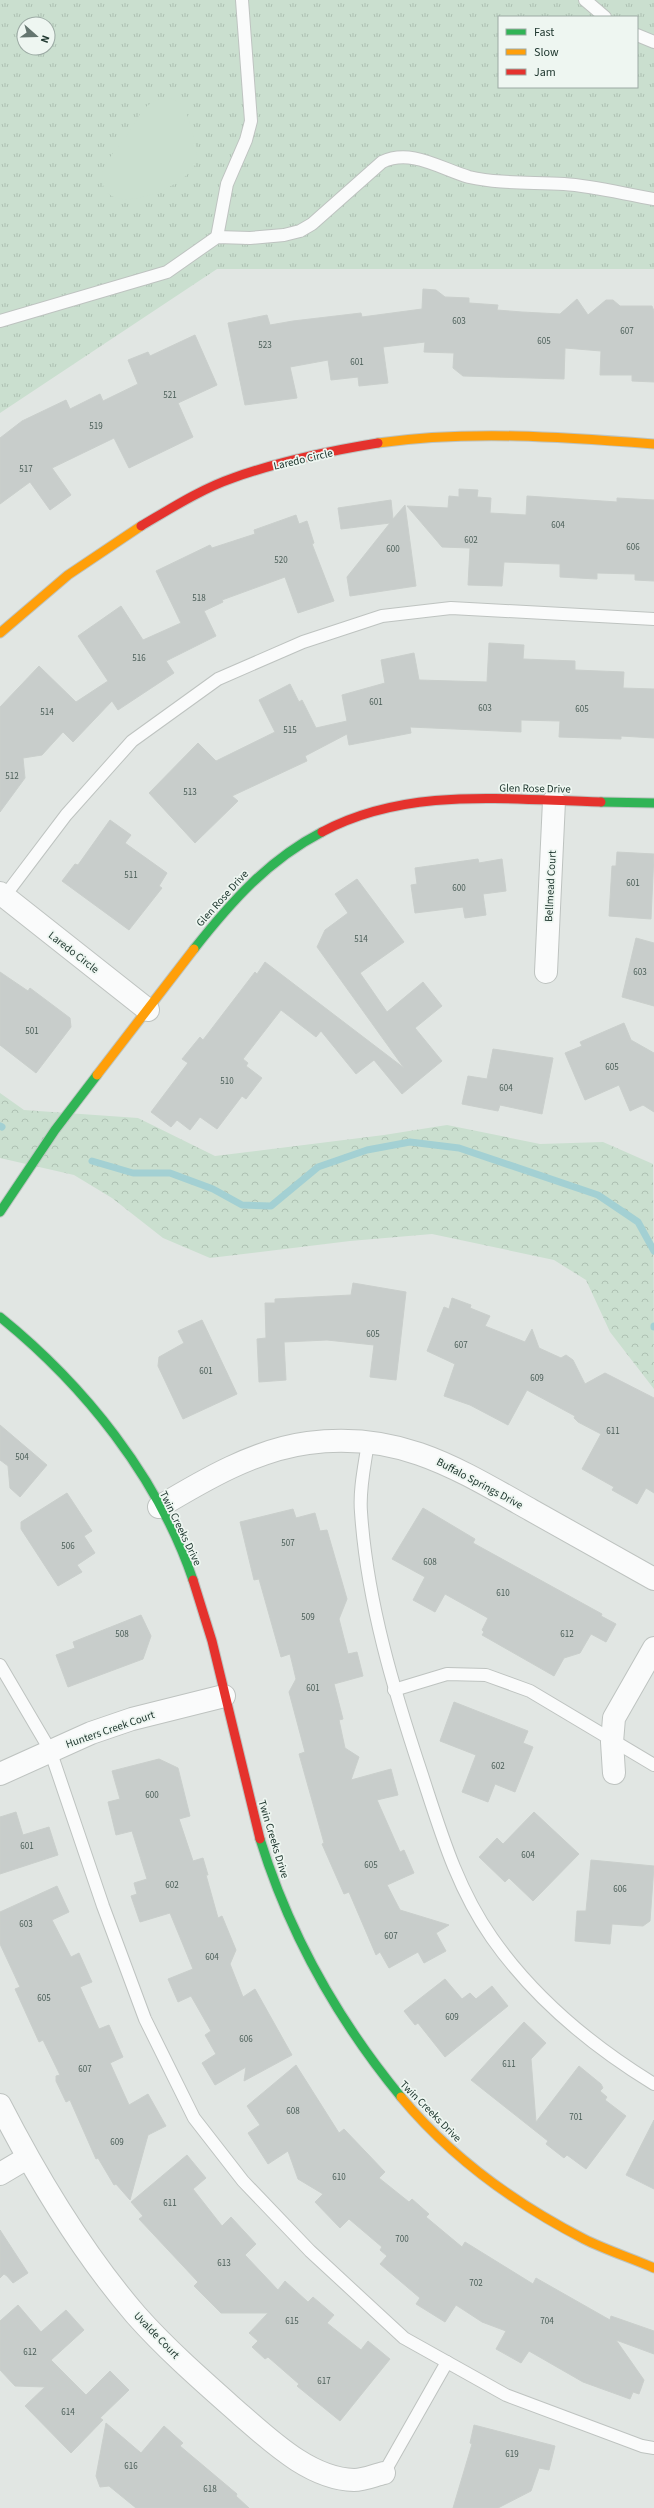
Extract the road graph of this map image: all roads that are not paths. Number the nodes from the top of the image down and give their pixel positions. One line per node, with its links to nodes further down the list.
1 (242, 0): 7 (lane)
2 (584, 0): 3 (lane)
3 (604, 16)
4 (638, 35): 5 (lane)
5 (654, 42)
6 (654, 200): 7 (lane)
7 (218, 237): 8 (lane)
8 (0, 322)
9 (654, 444): 11 (street, Laredo Circle)
10 (654, 619): 14 (lane)
11 (0, 633)
12 (554, 800): 13 (street, Glen Rose Drive); 15 (street, Bellmead Court); 16 (street, Glen Rose Drive)
13 (654, 803)
14 (2, 895): 16 (street, Laredo Circle)
15 (546, 972)
16 (148, 1010): 17 (street, Glen Rose Drive)
17 (0, 1212)
18 (0, 1317): 20 (street, Twin Creeks Drive)
19 (368, 1442): 20 (street, Buffalo Springs Drive); 21 (street, Buffalo Springs Drive); 24 (lane)
20 (159, 1507): 25 (street, Twin Creeks Drive)
21 (654, 1579)
22 (654, 1648): 26 (street)
23 (0, 1665): 27 (lane)
24 (394, 1690): 26 (lane); 31 (lane)
25 (224, 1696): 27 (street, Hunters Creek Court); 35 (street, Twin Creeks Drive)
26 (612, 1742): 28 (lane); 29 (street)
27 (50, 1750): 30 (street, Hunters Creek Court); 36 (lane)
28 (654, 1765)
29 (614, 1773)
30 (0, 1774)
31 (654, 2084)
32 (0, 2105): 33 (street, Uvalde Court)
33 (27, 2158): 34 (street); 38 (street, Uvalde Court)
34 (0, 2174)
35 (654, 2268)
36 (447, 2362): 37 (lane); 38 (lane)
37 (654, 2448)
38 (384, 2473)

